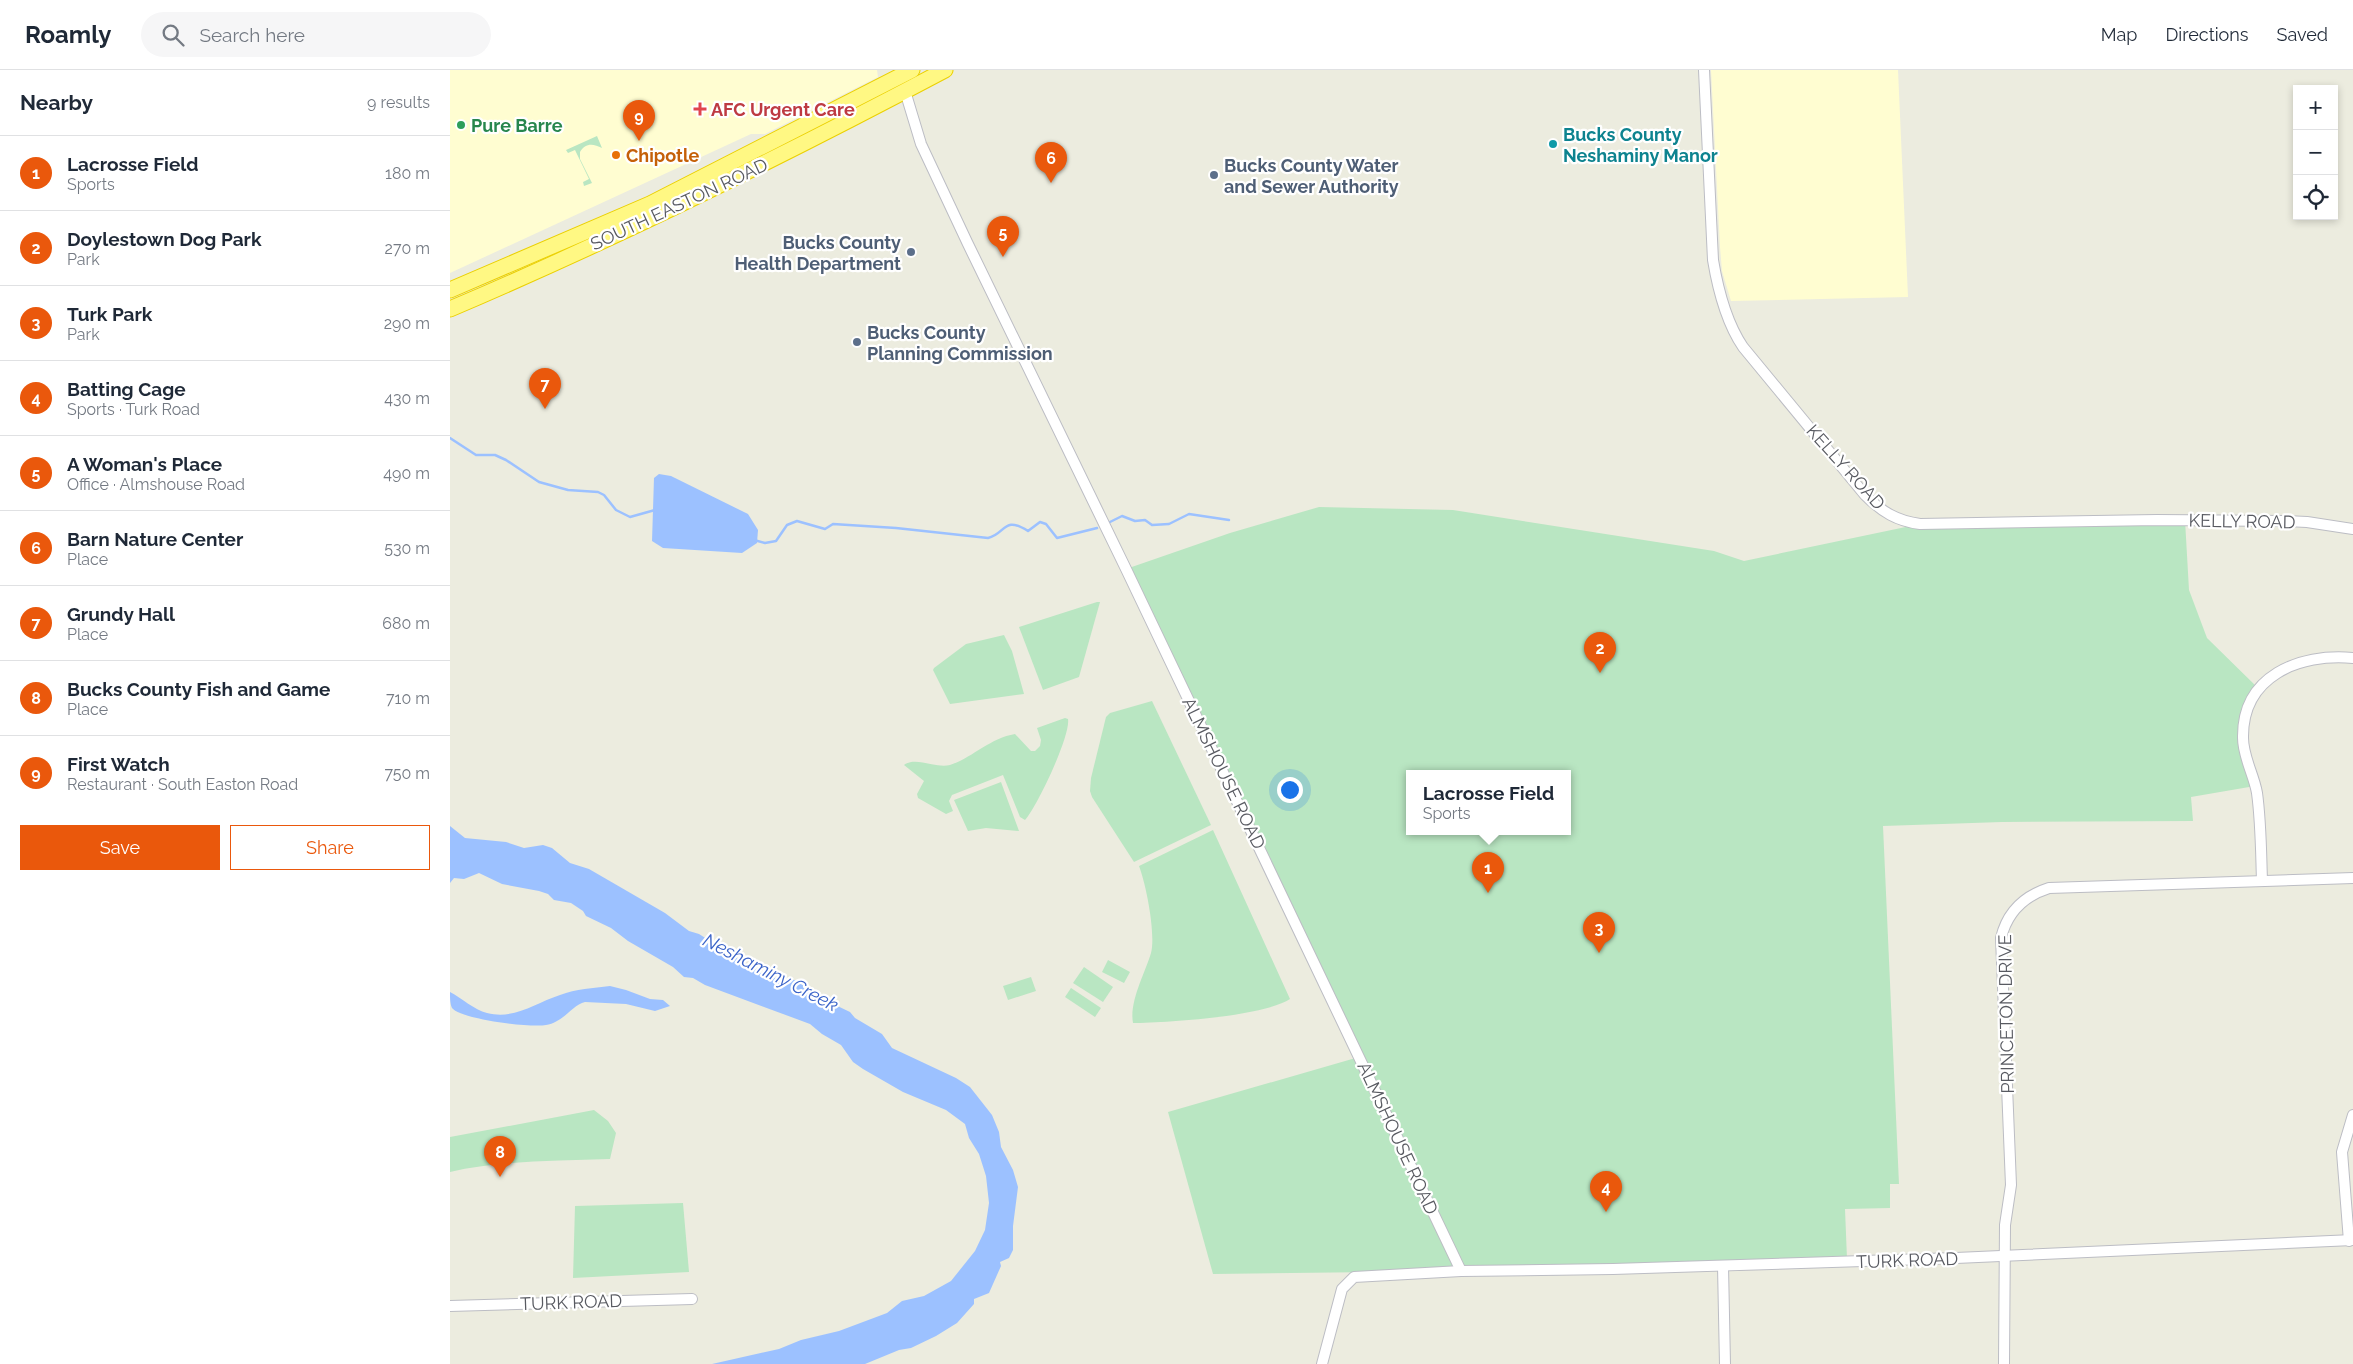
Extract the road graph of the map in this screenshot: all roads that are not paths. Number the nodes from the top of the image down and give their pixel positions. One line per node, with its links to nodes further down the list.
1 (945, 70): 4 (highway, SOUTH EASTON ROAD)
2 (1704, 70): 7 (street, KELLY ROAD)
3 (907, 72): 5 (highway, SOUTH EASTON ROAD)
4 (905, 91): 6 (highway, SOUTH EASTON ROAD); 15 (street, ALMSHOUSE ROAD)
5 (450, 290)
6 (450, 309)
7 (2353, 529)
8 (2353, 658): 10 (street)
9 (2353, 878): 10 (street, PRINCETON DRIVE)
10 (2262, 881): 13 (street, PRINCETON DRIVE)
11 (2353, 1115): 12 (street)
12 (2351, 1240): 13 (street, TURK ROAD)
13 (2006, 1256): 14 (street, TURK ROAD); 20 (street, PRINCETON DRIVE)
14 (1722, 1266): 15 (street, TURK ROAD); 19 (street)
15 (1461, 1271): 18 (street)
16 (692, 1299): 17 (street, TURK ROAD)
17 (450, 1306)
18 (1322, 1364)
19 (1725, 1364)
20 (2004, 1364)

